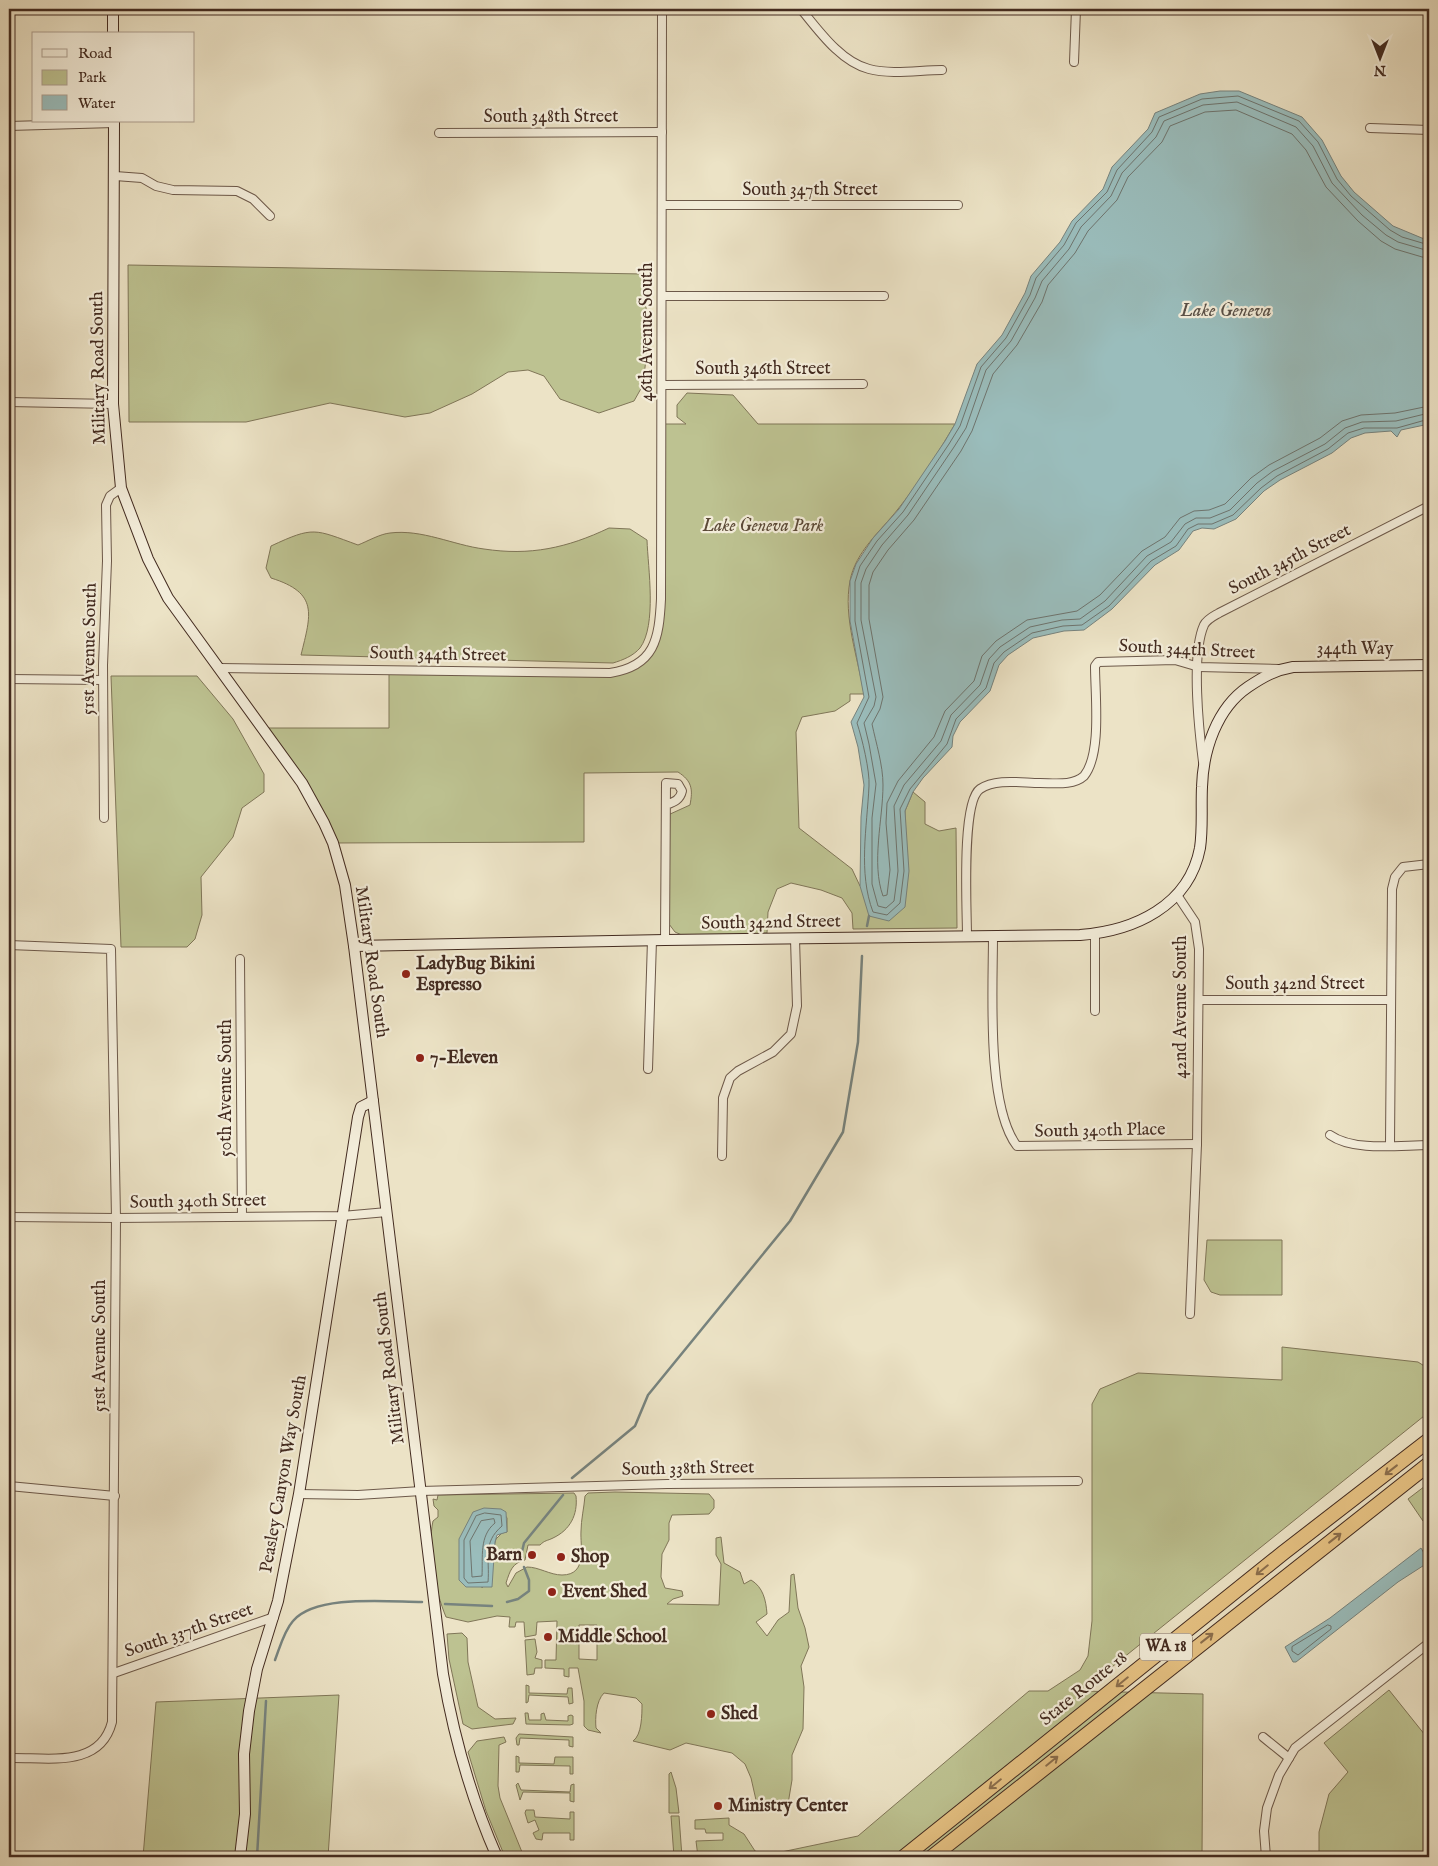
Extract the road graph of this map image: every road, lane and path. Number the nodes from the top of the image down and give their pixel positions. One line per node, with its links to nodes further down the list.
1 (113, 9): 5 (street)
2 (662, 9): 12 (street, 46th Avenue South)
3 (801, 9): 7 (street)
4 (1076, 9): 6 (street)
5 (113, 32)
6 (1074, 62)
7 (942, 70)
8 (114, 122): 9 (street); 14 (street, Military Road South)
9 (9, 126)
10 (1370, 128): 11 (street)
11 (1429, 130)
12 (662, 132): 13 (street, South 348th Street); 15 (street, 46th Avenue South)
13 (440, 133)
14 (115, 176): 17 (street); 23 (street, Military Road South)
15 (662, 205): 16 (street, South 347th Street); 18 (street, 46th Avenue South)
16 (958, 205)
17 (270, 216)
18 (662, 296): 19 (street); 21 (street, 46th Avenue South)
19 (884, 296)
20 (863, 384): 21 (street, South 346th Street)
21 (662, 385): 26 (street, 46th Avenue South)
22 (9, 402): 23 (street)
23 (113, 404): 24 (street, Military Road South)
24 (121, 488): 29 (street, Military Road South); 32 (street, 51st Avenue South)
25 (1429, 506): 28 (street, South 345th Street)
26 (649, 653): 29 (street, South 344th Street)
27 (1429, 665): 30 (street, 344th Way)
28 (1198, 667): 30 (street, South 344th Street); 33 (street); 39 (street, South 344th Street)
29 (220, 668): 45 (street, Military Road South)
30 (1281, 669): 33 (street)
31 (9, 679): 32 (street)
32 (103, 680): 35 (street, 51st Avenue South)
33 (1204, 767): 37 (street)
34 (666, 805): 43 (street)
35 (104, 818)
36 (1429, 864): 48 (street)
37 (1177, 895): 38 (street, South 342nd Street); 47 (street, 42nd Avenue South)
38 (1095, 934): 40 (street, South 342nd Street); 49 (street)
39 (967, 936): 40 (street, South 342nd Street); 41 (street, South 342nd Street)
40 (993, 936): 53 (street, South 340th Place)
41 (795, 939): 43 (street, South 342nd Street); 56 (street)
42 (652, 940): 43 (street, South 342nd Street); 45 (street, South 342nd Street); 50 (street)
43 (665, 940)
44 (9, 946): 61 (street, 51st Avenue South)
45 (354, 946): 51 (street, Military Road South)
46 (240, 959): 58 (street, 50th Avenue South)
47 (1199, 1000): 48 (street, South 342nd Street); 53 (street, 42nd Avenue South)
48 (1391, 1000): 55 (street)
49 (1095, 1011)
50 (648, 1069)
51 (373, 1101): 57 (street, Military Road South); 59 (street, Peasley Canyon Way South)
52 (1330, 1135): 55 (street)
53 (1197, 1144): 62 (street, 42nd Avenue South)
54 (1429, 1144): 55 (street)
55 (1390, 1145)
56 (722, 1156)
57 (387, 1212): 59 (street, South 340th Street); 67 (street, Military Road South)
58 (242, 1216): 59 (street, South 340th Street); 61 (street, South 340th Street)
59 (342, 1216): 68 (street, Peasley Canyon Way South)
60 (9, 1217): 61 (street, South 340th Street)
61 (116, 1218): 69 (street, 51st Avenue South)
62 (1190, 1314)
63 (1429, 1440): 79 (highway, State Route 18 / WA 18, one-way to 79)
64 (1429, 1464): 80 (highway, State Route 18 / WA 18, one-way to 64)
65 (1078, 1482): 67 (street, South 338th Street)
66 (10, 1486): 69 (street)
67 (421, 1491): 68 (street, South 338th Street); 78 (street, Military Road South)
68 (298, 1494): 70 (street, Peasley Canyon Way South)
69 (114, 1496): 73 (street, 51st Avenue South)
70 (274, 1617): 73 (street, South 337th Street); 77 (street, Peasley Canyon Way South)
71 (1426, 1646): 72 (street); 76 (street)
72 (1429, 1655)
73 (114, 1673): 75 (street, 51st Avenue South)
74 (1262, 1737): 76 (street)
75 (9, 1758)
76 (1289, 1758): 81 (street)
77 (240, 1857)
78 (498, 1857)
79 (904, 1857)
80 (932, 1857)
81 (1266, 1857)

